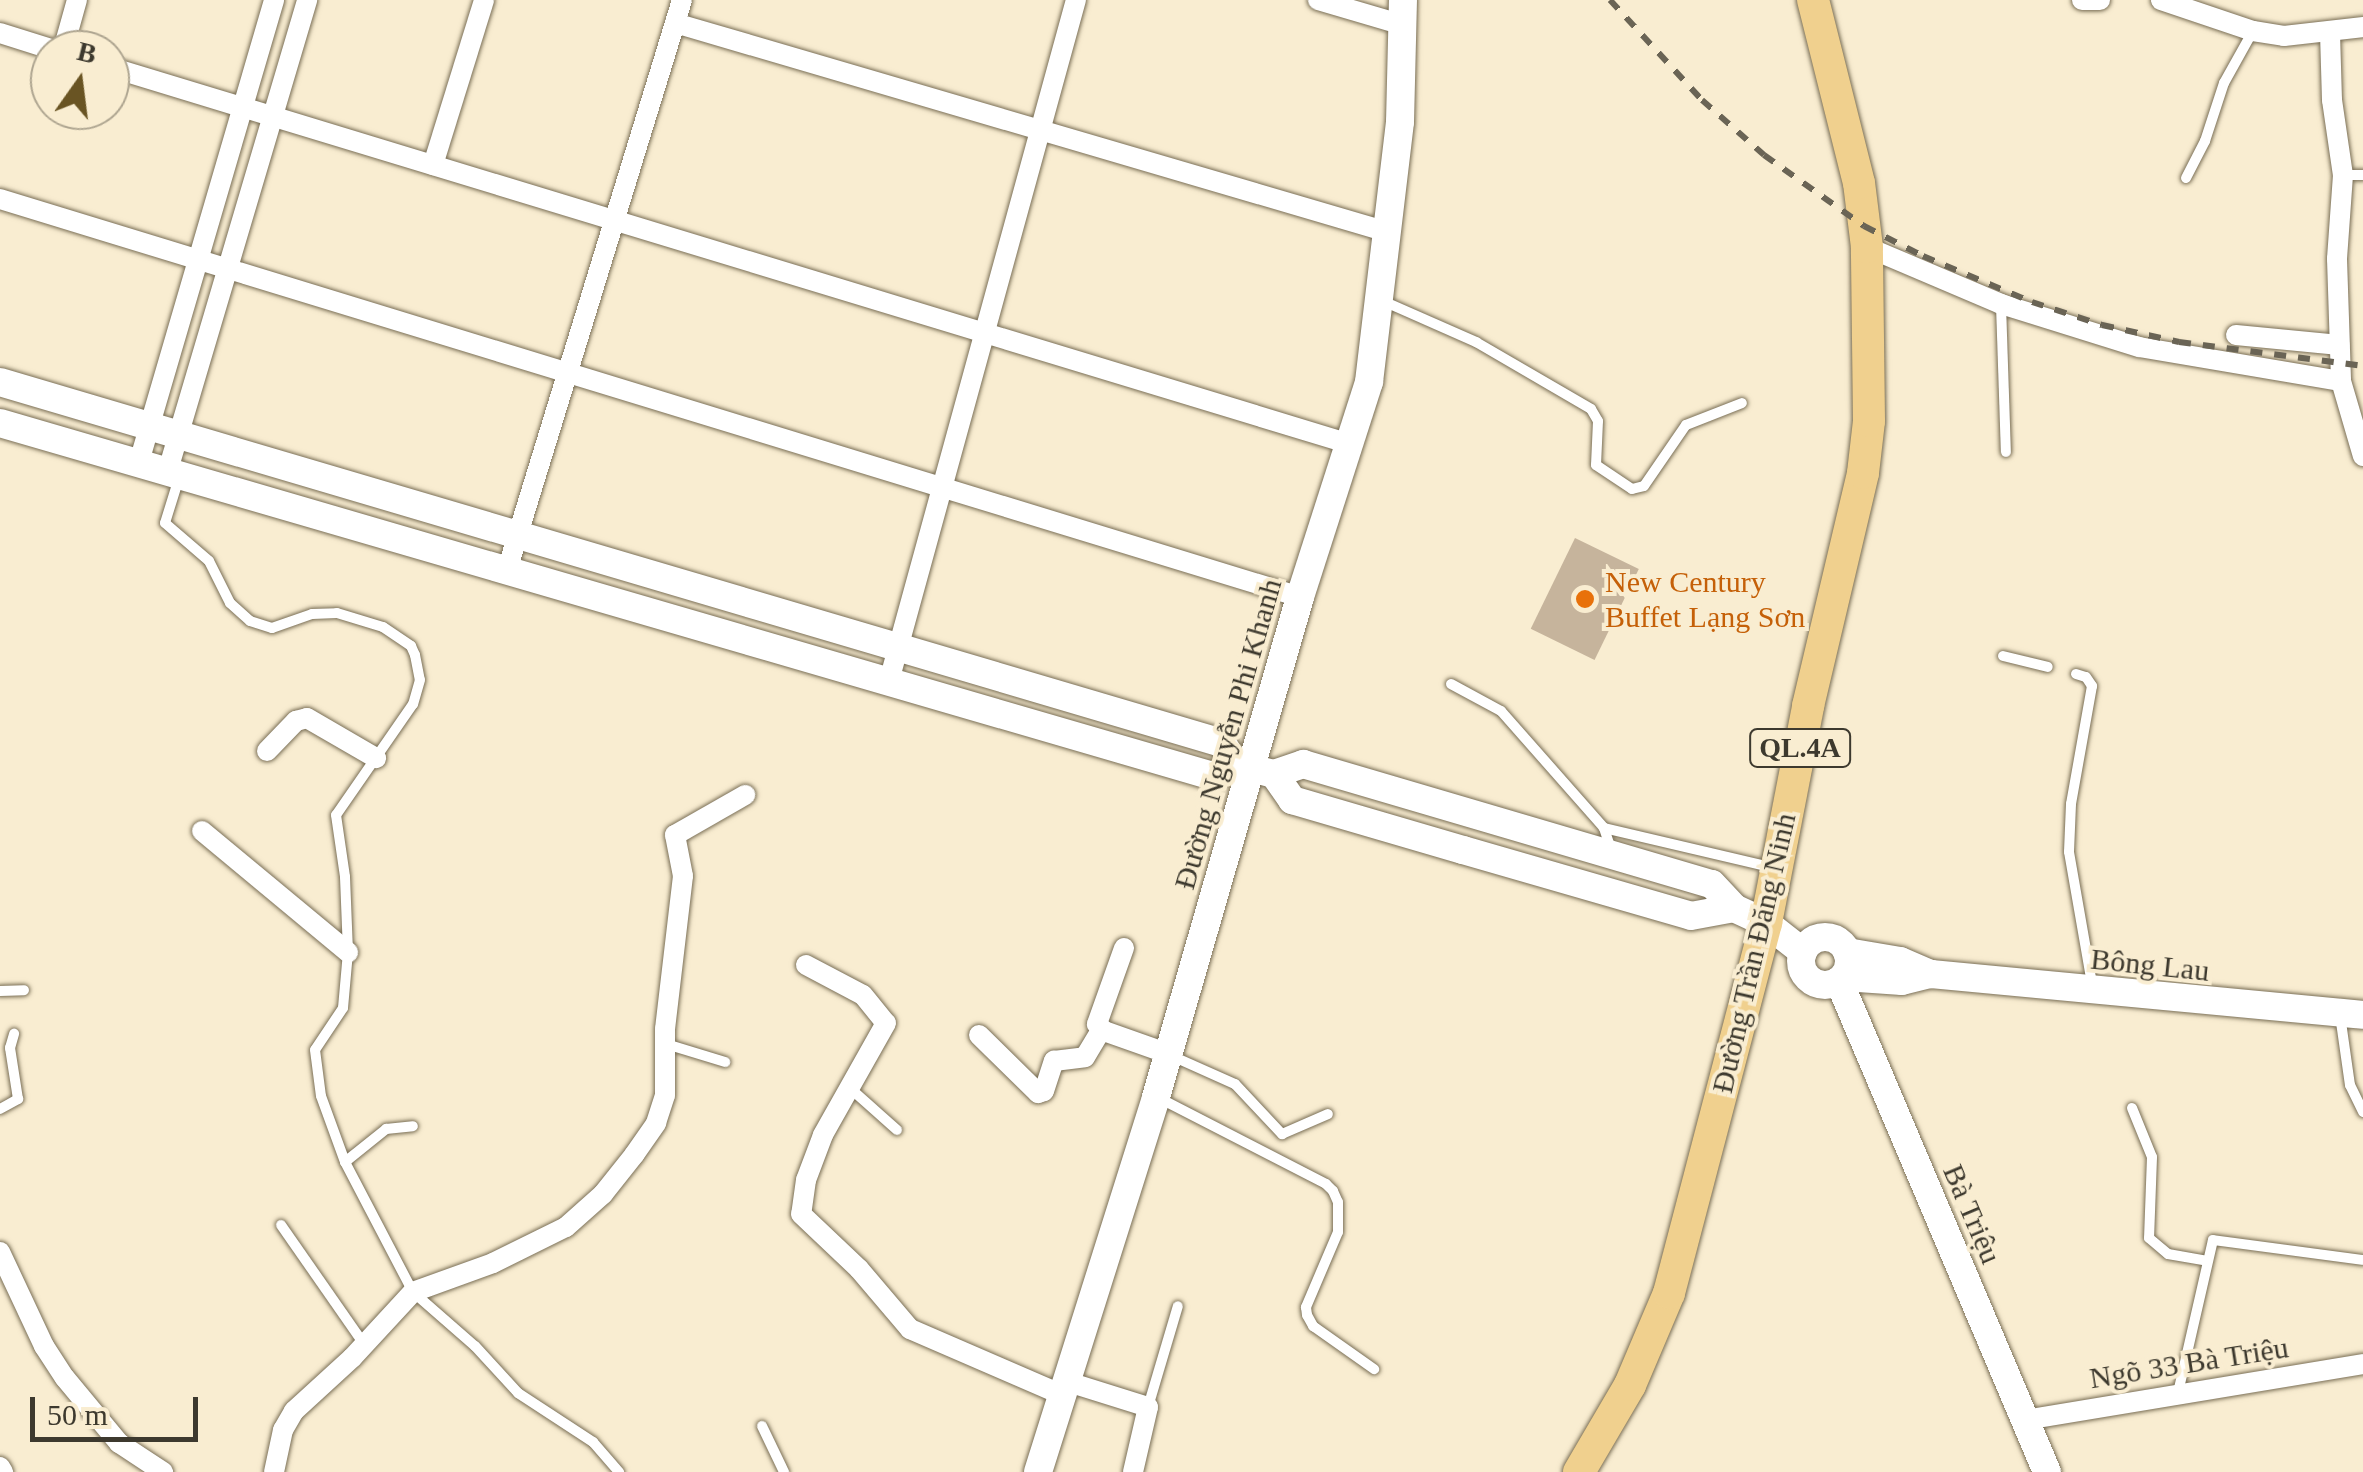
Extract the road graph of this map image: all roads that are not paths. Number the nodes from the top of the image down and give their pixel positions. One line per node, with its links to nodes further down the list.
1 (77, 0): 15 (street)
2 (274, 0): 21 (street)
3 (307, 0): 22 (street)
4 (484, 0): 24 (street)
5 (682, 0): 13 (street)
6 (1076, 0): 23 (street)
7 (1318, 0): 12 (street)
8 (1812, 0): 30 (main road, Đường Trần Đăng Ninh / QL.4A)
9 (2082, 0): 10 (street)
10 (2100, 0)
11 (2161, 0): 16 (street)
12 (1403, 13): 29 (street, Đường Nguyễn Phi Khanh)
13 (675, 23): 23 (street); 28 (street)
14 (2363, 27): 18 (street)
15 (69, 30)
16 (2253, 30): 18 (street); 26 (lane)
17 (0, 33): 19 (street)
18 (2330, 33): 25 (street)
19 (30, 42)
20 (130, 72): 21 (street)
21 (244, 106): 22 (street); 31 (street)
22 (273, 115): 24 (street); 32 (street)
23 (1040, 130): 29 (street); 35 (street)
24 (433, 164): 28 (street)
25 (2353, 175): 37 (street)
26 (2186, 178)
27 (0, 199): 31 (street)
28 (614, 220): 35 (street); 38 (street)
29 (1388, 232): 33 (street, Đường Nguyễn Phi Khanh)
30 (1867, 247): 34 (street); 67 (main road, Đường Trần Đăng Ninh / QL.4A)
31 (198, 260): 32 (street); 43 (street)
32 (227, 269): 38 (street); 44 (street)
33 (1382, 300): 41 (lane); 45 (street, Đường Nguyễn Phi Khanh)
34 (2000, 304): 39 (street); 46 (lane)
35 (985, 332): 45 (street); 50 (street)
36 (2236, 335): 37 (street)
37 (2340, 345): 39 (street)
38 (567, 373): 50 (street); 51 (street)
39 (2341, 381): 47 (street)
40 (0, 382): 43 (street)
41 (1742, 403)
42 (0, 423): 48 (street)
43 (150, 426): 44 (street); 48 (street)
44 (178, 435): 49 (street); 51 (street)
45 (1350, 444): 53 (street, Đường Nguyễn Phi Khanh)
46 (2006, 452)
47 (2363, 456)
48 (139, 462): 49 (street)
49 (174, 472): 52 (street); 61 (lane)
50 (943, 488): 53 (street); 54 (street)
51 (517, 534): 52 (street); 54 (street)
52 (507, 570): 58 (street)
53 (1300, 597): 62 (street, Đường Nguyễn Phi Khanh)
54 (901, 645): 58 (street); 62 (street)
55 (2003, 656): 56 (lane)
56 (2048, 667)
57 (2076, 674): 77 (lane)
58 (889, 681): 62 (street)
59 (1450, 684): 64 (lane)
60 (267, 751): 61 (street)
61 (376, 758): 71 (lane)
62 (1254, 769): 66 (street); 68 (street); 83 (street, Đường Nguyễn Phi Khanh)
63 (745, 795): 82 (street)
64 (1604, 828): 66 (lane); 67 (lane)
65 (202, 831): 71 (street)
66 (1613, 855): 68 (street)
67 (1778, 869): 69 (main road, Đường Trần Đăng Ninh / QL.4A)
68 (1734, 908): 69 (street)
69 (1766, 923): 72 (street); 114 (main road, Đường Trần Đăng Ninh / QL.4A)
70 (1124, 948): 79 (street)
71 (348, 952): 93 (lane)
72 (1804, 952): 74 (street); 74 (street)
73 (806, 964): 85 (street)
74 (1843, 970): 77 (street, Bông Lau); 106 (street, Bà Triệu)
75 (24, 990): 76 (lane)
76 (0, 991)
77 (2093, 992): 78 (street, Bông Lau)
78 (2351, 1015): 89 (lane)
79 (1101, 1030): 81 (street); 83 (street)
80 (14, 1034): 88 (lane)
81 (979, 1036)
82 (665, 1044): 84 (lane); 98 (street)
83 (1169, 1054): 86 (street, Đường Nguyễn Phi Khanh); 90 (lane)
84 (725, 1062)
85 (850, 1087): 92 (lane); 103 (street)
86 (1156, 1097): 102 (lane); 103 (street, Đường Nguyễn Phi Khanh)
87 (2132, 1108): 97 (lane)
88 (0, 1109)
89 (2363, 1112)
90 (1328, 1114)
91 (413, 1126): 93 (lane)
92 (897, 1130)
93 (345, 1162): 98 (lane)
94 (281, 1225): 100 (lane)
95 (0, 1252): 108 (street)
96 (2363, 1260): 97 (lane)
97 (2207, 1261): 104 (lane)
98 (413, 1292): 100 (street); 110 (lane)
99 (1178, 1306): 105 (lane)
100 (364, 1344): 109 (street)
101 (2363, 1364): 104 (street, Ngõ 33 Bà Triệu)
102 (1374, 1369)
103 (1062, 1388): 105 (street); 112 (street, Đường Nguyễn Phi Khanh)
104 (2177, 1397): 106 (street, Ngõ 33 Bà Triệu)
105 (1148, 1407): 113 (street)
106 (2025, 1420): 115 (street, Bà Triệu)
107 (762, 1426): 111 (lane)
108 (163, 1472)
109 (274, 1472)
110 (619, 1472)
111 (784, 1472)
112 (1038, 1472)
113 (1133, 1472)
114 (1579, 1472)
115 (2047, 1472)

